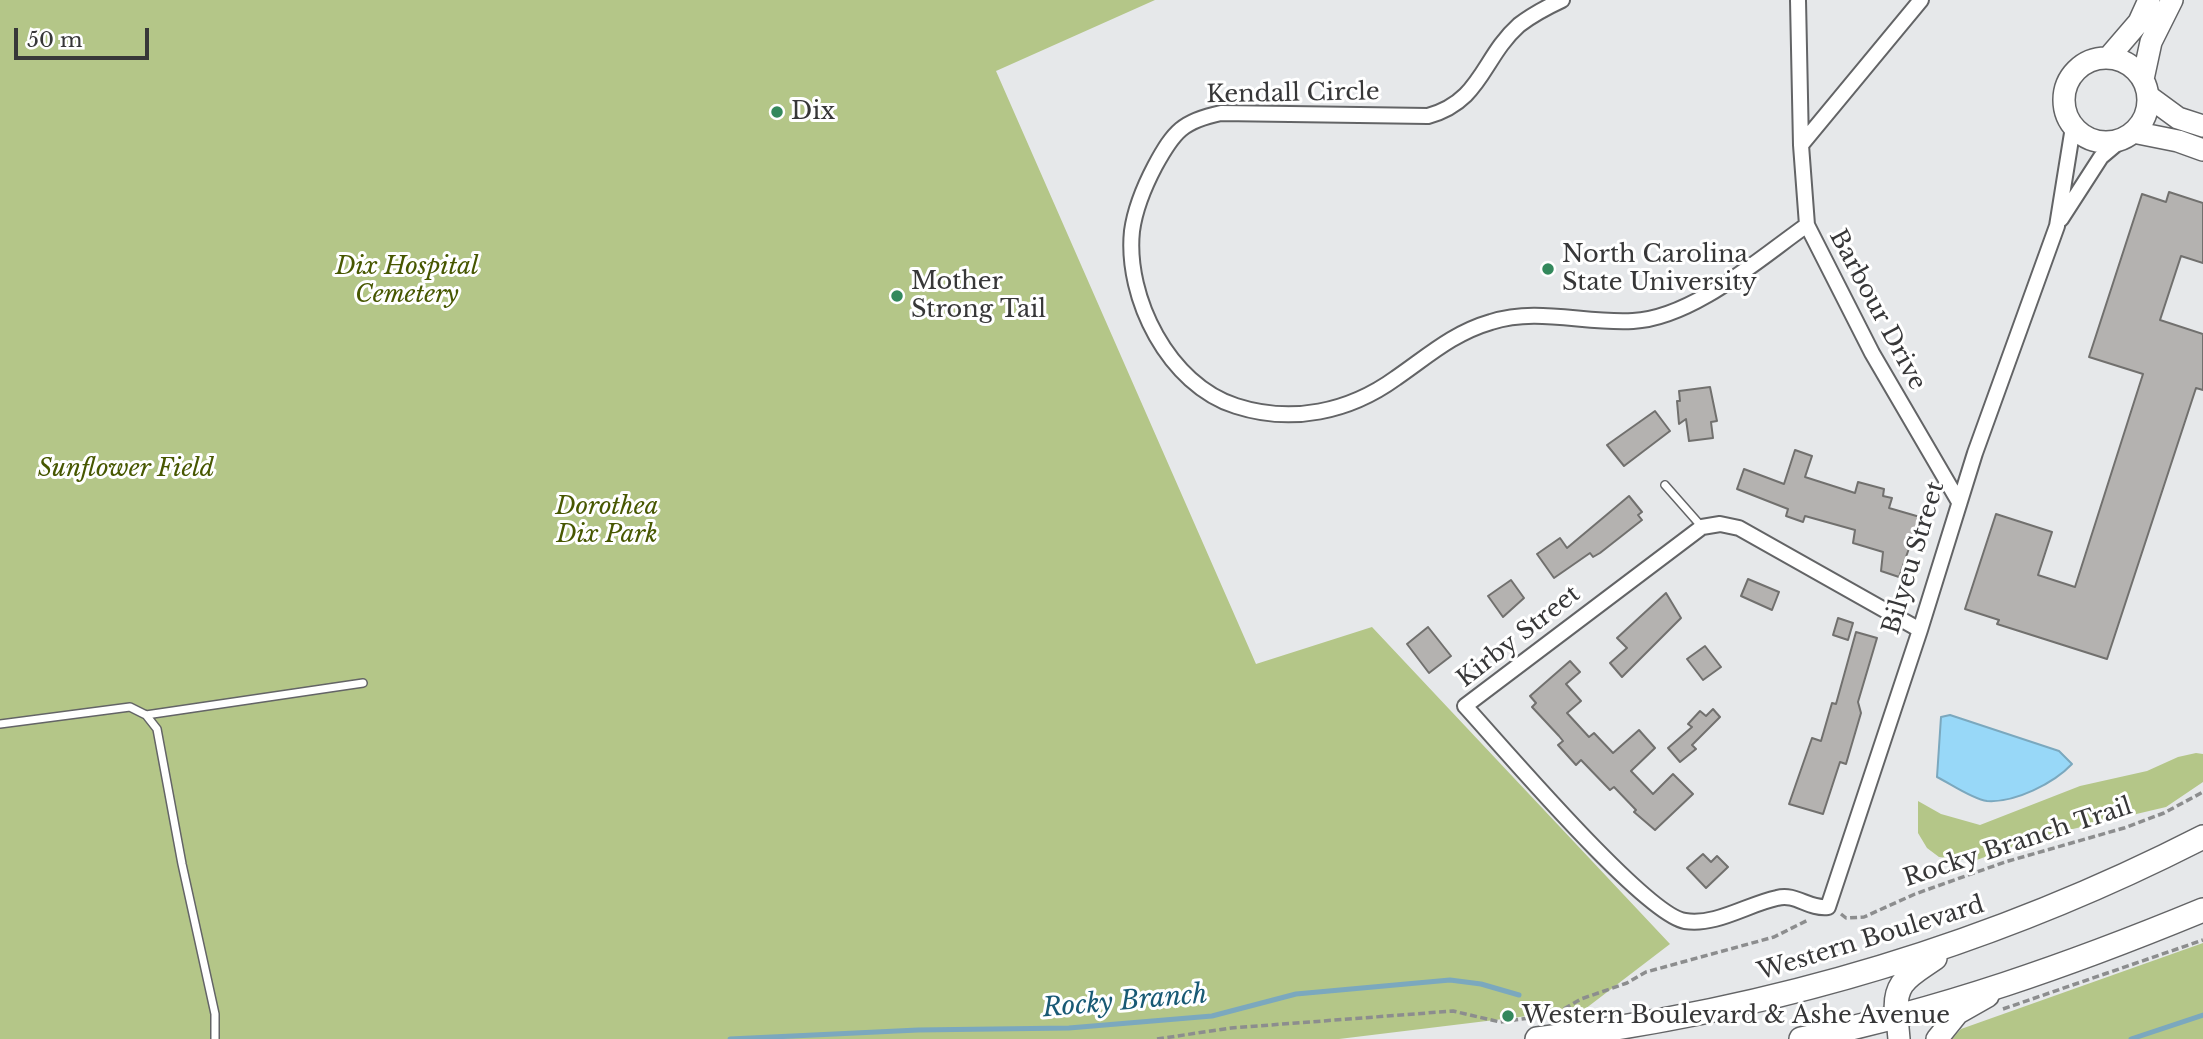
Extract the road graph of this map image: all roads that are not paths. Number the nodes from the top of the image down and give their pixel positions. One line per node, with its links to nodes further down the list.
1 (1562, 0): 13 (street, Kendall Circle)
2 (1798, 0): 11 (street, Barbour Drive)
3 (1921, 0): 11 (street)
4 (2150, 0): 6 (street)
5 (2172, 0): 7 (street)
6 (2108, 58): 7 (street); 9 (street)
7 (2145, 88): 8 (street); 10 (street)
8 (2203, 126)
9 (2073, 127): 10 (street); 14 (street, Bilyeu Street)
10 (2126, 136): 12 (street); 14 (street, Bilyeu Street)
11 (1801, 145): 13 (street, Barbour Drive)
12 (2203, 150)
13 (1807, 225): 16 (street, Barbour Drive)
14 (2057, 226): 16 (street, Bilyeu Street)
15 (1665, 485): 17 (lane)
16 (1959, 502): 18 (street, Bilyeu Street)
17 (1702, 527): 18 (street); 23 (street, Kirby Street)
18 (1920, 630): 23 (street, Bilyeu Street)
19 (363, 683): 20 (lane)
20 (146, 715): 21 (lane); 30 (lane)
21 (0, 724)
22 (2203, 836): 25 (main road, Western Boulevard)
23 (1828, 907)
24 (2203, 910): 26 (main road)
25 (1955, 945): 27 (main road); 28 (main road, Western Boulevard)
26 (2014, 982): 27 (main road); 32 (street)
27 (1898, 1028): 29 (main road)
28 (1583, 1036): 31 (main road, Western Boulevard)
29 (1813, 1038)
30 (215, 1039)
31 (1537, 1039)
32 (1937, 1039)

